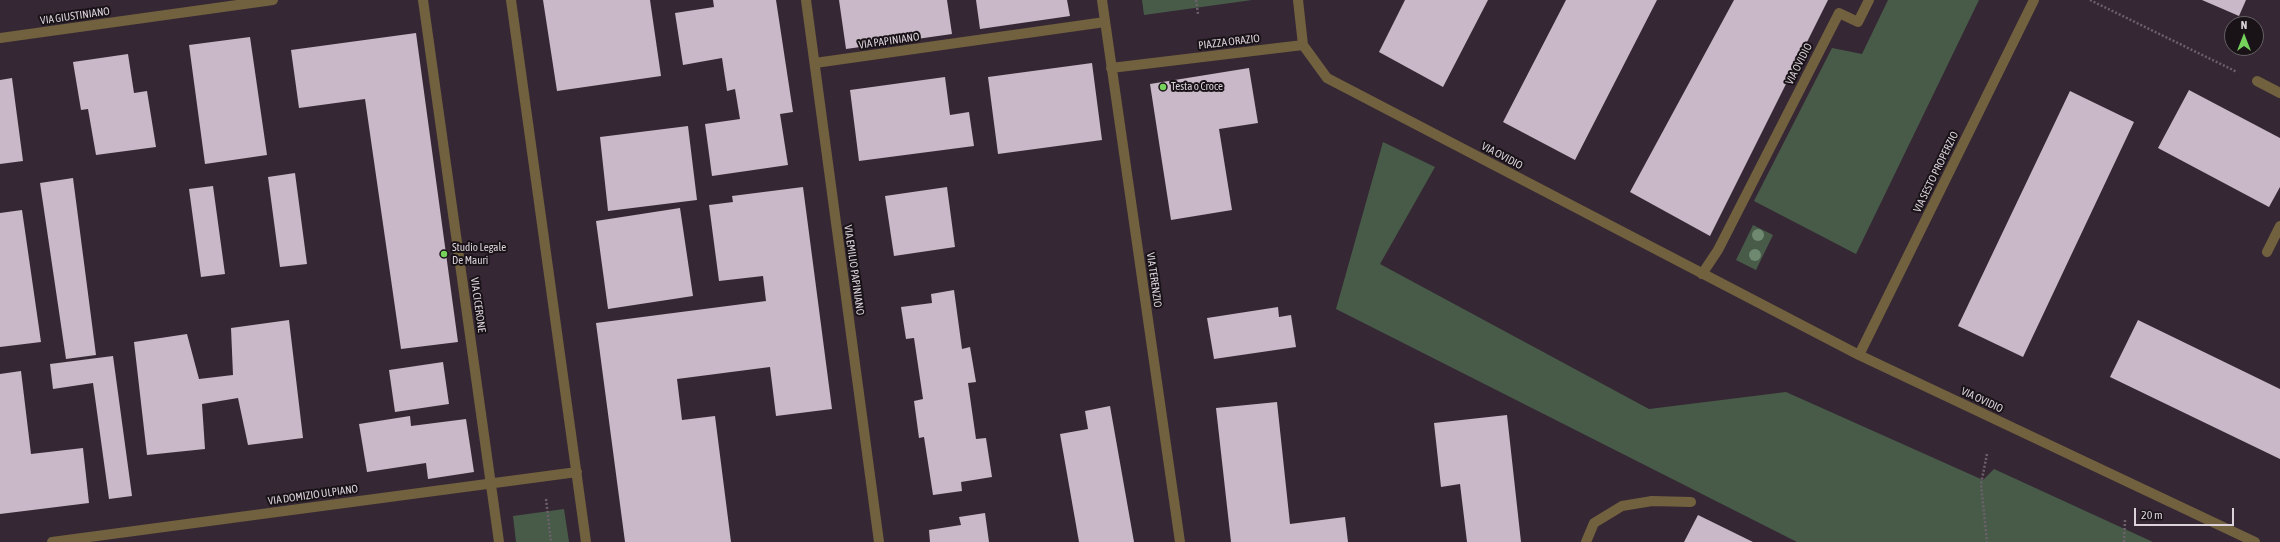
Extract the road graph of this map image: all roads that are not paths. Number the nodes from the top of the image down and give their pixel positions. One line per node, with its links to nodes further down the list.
1 (273, 0): 10 (street, VIA GIUSTINIANO)
2 (423, 0): 21 (street, VIA CICERONE)
3 (511, 0): 20 (street)
4 (806, 0): 12 (street, VIA EMILIO PAPINIANO)
5 (1102, 0): 9 (street, VIA TERENZIO)
6 (1298, 0): 11 (street)
7 (1869, 0): 18 (street, VIA OVIDIO)
8 (2034, 0): 19 (street, VIA SESTO PROPERZIO)
9 (1105, 22): 12 (street, VIA PAPINIANO); 13 (street, VIA TERENZIO)
10 (0, 38)
11 (1304, 45): 13 (street, PIAZZA ORAZIO); 18 (street, VIA OVIDIO)
12 (815, 64): 26 (street, VIA EMILIO PAPINIANO)
13 (1112, 68): 27 (street, VIA TERENZIO)
14 (2256, 81): 15 (street)
15 (2280, 93)
16 (2280, 226): 17 (street)
17 (2267, 252)
18 (1702, 274): 19 (street, VIA OVIDIO)
19 (1859, 355): 29 (street, VIA OVIDIO)
20 (577, 472): 21 (street, VIA DOMIZIO ULPIANO); 25 (street)
21 (491, 484): 23 (street, VIA DOMIZIO ULPIANO); 24 (street, VIA CICERONE)
22 (1691, 502): 28 (street)
23 (52, 542)
24 (500, 542)
25 (586, 542)
26 (880, 542)
27 (1180, 542)
28 (1586, 542)
29 (2254, 542)

